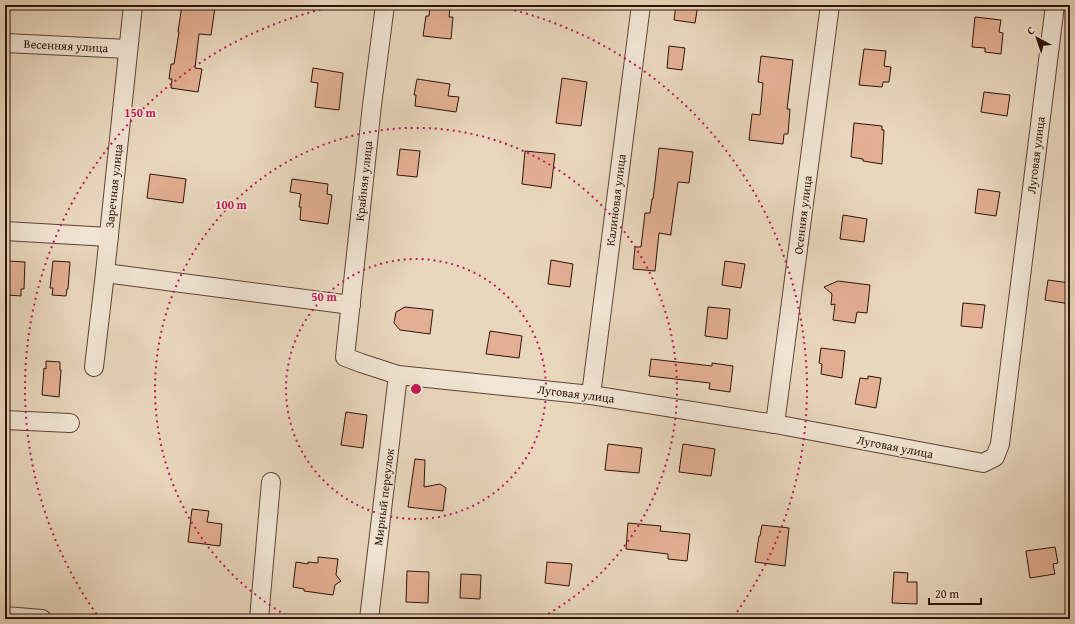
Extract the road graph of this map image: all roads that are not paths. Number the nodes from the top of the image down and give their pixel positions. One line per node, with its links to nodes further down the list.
1 (133, 5): 7 (street, Заречная улица)
2 (385, 5): 11 (street, Крайняя улица)
3 (641, 5): 15 (street, Калиновая улица)
4 (830, 5): 18 (street, Осенняя улица)
5 (1055, 5): 18 (street, Луговая улица)
6 (5, 43): 7 (street, Весенняя улица)
7 (128, 50): 9 (street, Заречная улица)
8 (5, 231): 9 (street)
9 (109, 237): 10 (street, Заречная улица)
10 (105, 273): 11 (street); 13 (street, Заречная улица)
11 (351, 305): 12 (street, Крайняя улица)
12 (345, 356): 14 (street, Луговая улица)
13 (94, 367)
14 (398, 375): 15 (street, Луговая улица); 23 (street, Мирный переулок)
15 (591, 395): 18 (street, Луговая улица)
16 (5, 420): 17 (street)
17 (70, 423)
18 (775, 424)
19 (271, 482): 22 (street)
20 (5, 616): 21 (street)
21 (42, 619)
22 (259, 619)
23 (370, 619)

